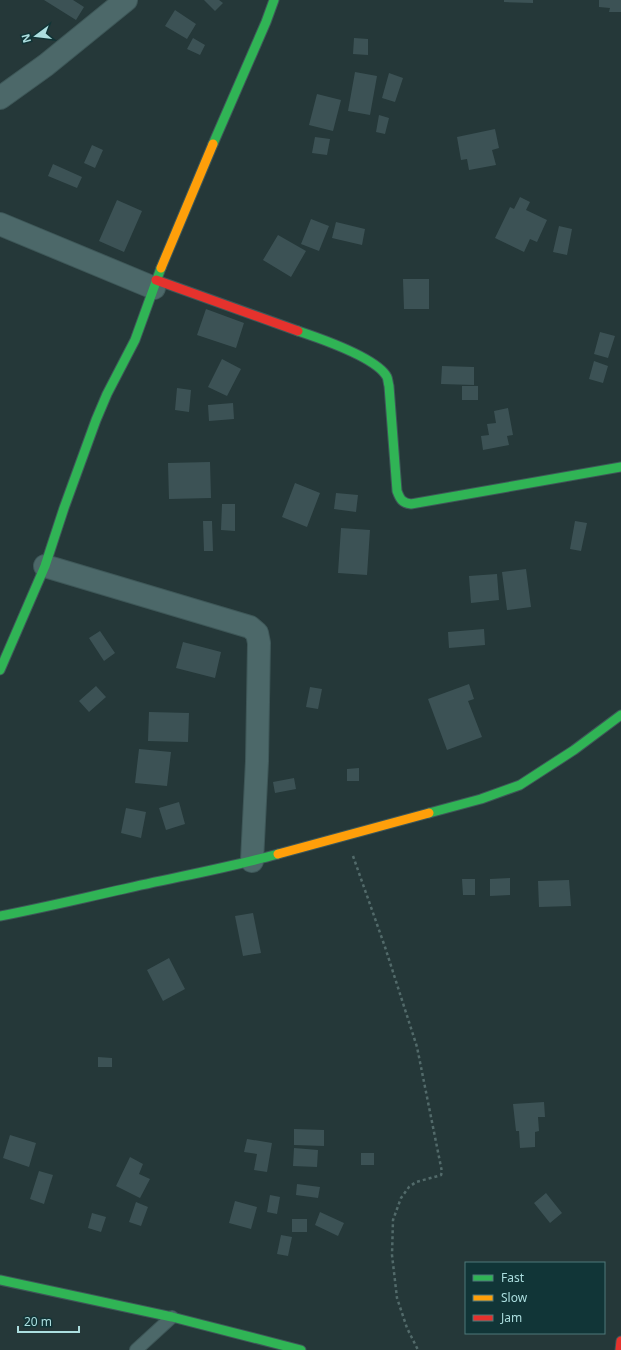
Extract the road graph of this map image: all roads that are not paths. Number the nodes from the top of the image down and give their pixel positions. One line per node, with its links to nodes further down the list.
1 (126, 0): 3 (street)
2 (274, 0): 5 (street)
3 (0, 98)
4 (0, 224): 5 (street)
5 (155, 284): 6 (street); 7 (street)
6 (621, 467)
7 (45, 566): 8 (street); 10 (street)
8 (0, 670)
9 (621, 715): 10 (street)
10 (252, 861): 11 (street)
11 (0, 916)
12 (0, 1280): 13 (street)
13 (172, 1317): 15 (lane); 16 (street)
14 (621, 1341): 17 (street)
15 (136, 1350)
16 (301, 1350)
17 (620, 1350)

